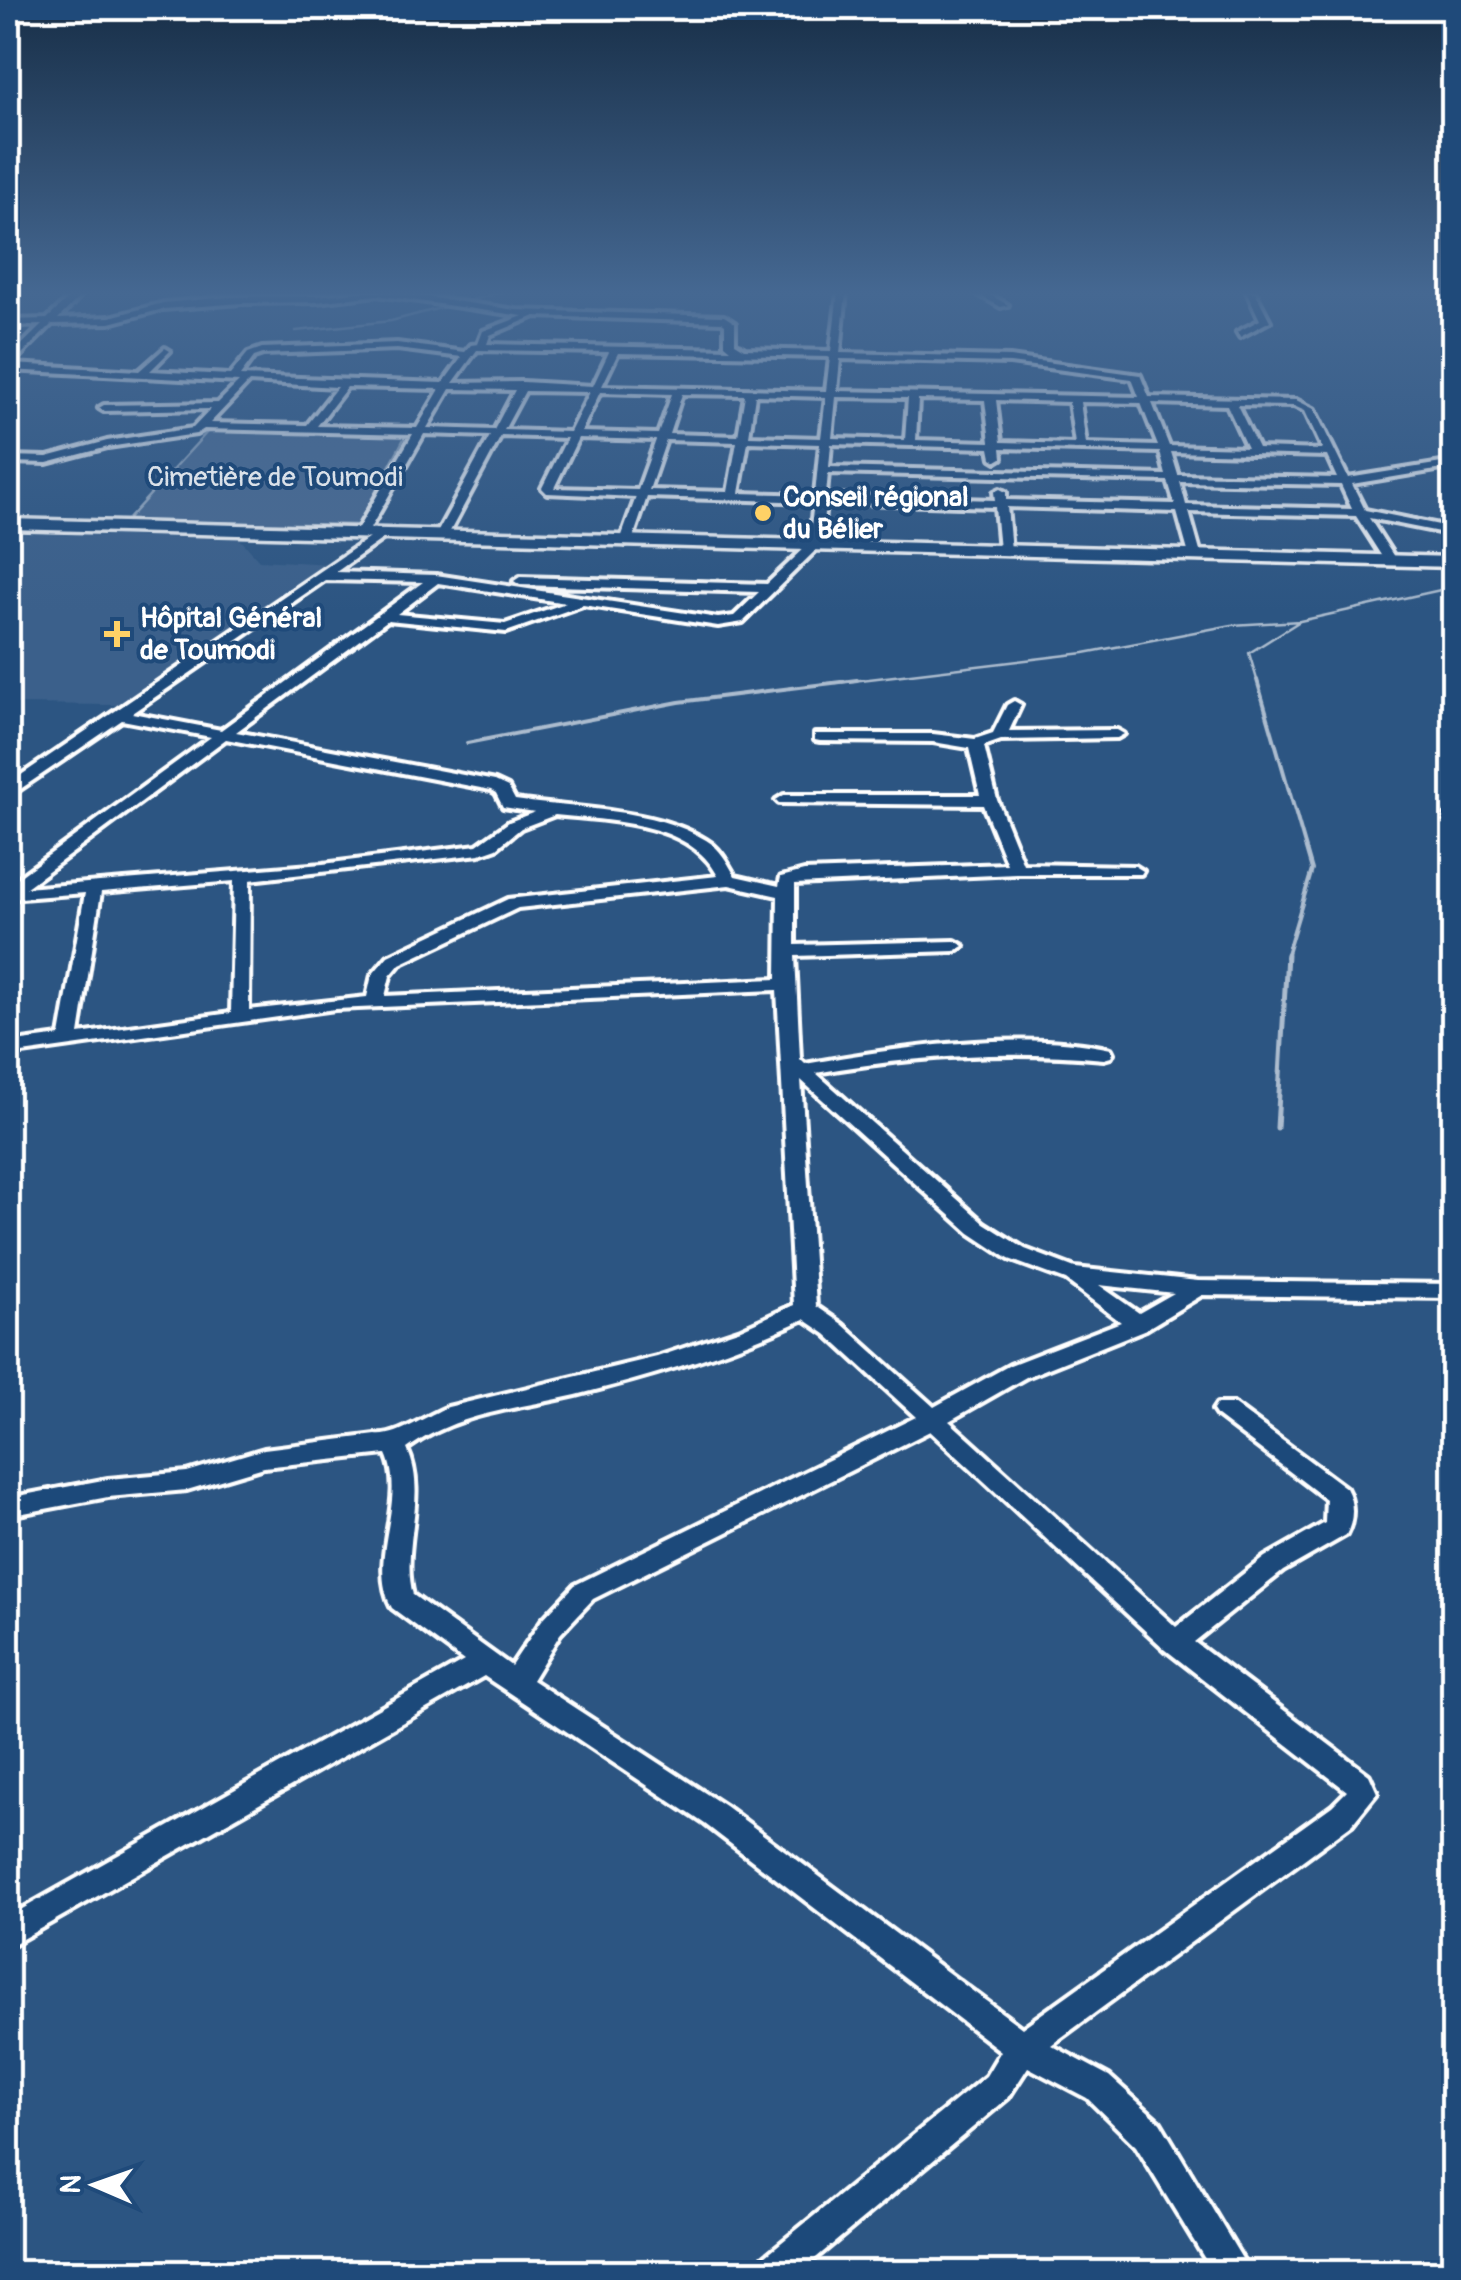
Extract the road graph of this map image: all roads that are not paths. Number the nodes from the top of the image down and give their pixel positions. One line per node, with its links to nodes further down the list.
1 (229, 398): 15 (street)
2 (333, 398): 18 (street)
3 (440, 398): 19 (street)
4 (516, 398): 20 (street)
5 (592, 398): 21 (street)
6 (675, 398): 22 (street)
7 (750, 398): 23 (street)
8 (829, 398): 24 (street)
9 (913, 398): 25 (street)
10 (990, 398): 26 (street)
11 (1074, 398): 27 (street)
12 (1102, 398): 13 (street)
13 (1144, 399): 14 (street); 28 (street)
14 (1230, 401): 29 (street); 30 (street)
15 (222, 406): 16 (street); 17 (street)
16 (104, 408)
17 (205, 426): 18 (street); 31 (street)
18 (310, 428): 19 (street)
19 (423, 432): 20 (street); 44 (street)
20 (496, 434): 21 (street); 47 (street)
21 (576, 436): 22 (street); 37 (street)
22 (660, 438): 23 (street); 37 (street)
23 (743, 440): 24 (street); 38 (street)
24 (824, 442): 25 (street); 33 (street)
25 (910, 444): 26 (street)
26 (995, 446): 27 (street); 34 (street)
27 (1081, 448): 28 (street)
28 (1165, 450): 29 (street); 35 (street)
29 (1254, 452): 30 (street)
30 (1331, 453): 36 (street)
31 (8, 459)
32 (1454, 464): 36 (street)
33 (822, 470): 34 (street); 39 (street)
34 (998, 474): 35 (street); 40 (street)
35 (1172, 478): 36 (street); 41 (street)
36 (1344, 482): 42 (street)
37 (640, 495): 38 (street); 48 (street)
38 (733, 497): 39 (street)
39 (820, 499): 40 (street); 49 (street)
40 (1002, 503): 41 (street); 50 (street)
41 (1182, 508): 42 (street); 51 (street)
42 (1360, 513): 45 (street); 52 (street)
43 (8, 524): 44 (main road)
44 (362, 532): 46 (main road)
45 (1454, 532)
46 (384, 533): 47 (main road); 54 (street)
47 (442, 535): 48 (main road)
48 (626, 541): 49 (main road)
49 (815, 545): 50 (main road); 57 (street)
50 (1005, 550): 51 (main road)
51 (1195, 556): 52 (main road)
52 (1390, 560): 53 (main road)
53 (1454, 562)
54 (326, 576): 55 (street); 61 (street)
55 (436, 579): 56 (street); 59 (street)
56 (461, 583): 57 (street); 58 (street)
57 (768, 588): 58 (street)
58 (582, 601): 59 (street)
59 (382, 616): 62 (street)
60 (1014, 705): 64 (street)
61 (120, 716): 62 (street); 67 (street)
62 (225, 734): 70 (street); 77 (street)
63 (1117, 734): 64 (street)
64 (999, 736): 66 (street)
65 (820, 737): 66 (street)
66 (976, 744): 69 (street)
67 (8, 791)
68 (784, 800): 69 (street)
69 (989, 800): 71 (street)
70 (552, 812): 73 (street); 74 (street)
71 (1016, 869): 72 (street); 76 (street)
72 (1135, 871)
73 (242, 874): 75 (street); 82 (street)
74 (728, 880): 76 (street); 81 (street)
75 (94, 886): 77 (street); 83 (street)
76 (784, 892): 79 (street)
77 (8, 893)
78 (955, 946): 79 (street)
79 (785, 951): 80 (street)
80 (786, 984): 81 (street); 86 (street)
81 (374, 1002): 82 (street)
82 (240, 1015): 83 (street)
83 (69, 1040): 84 (street)
84 (8, 1049)
85 (1104, 1053): 86 (street)
86 (796, 1065): 87 (street); 90 (street)
87 (1072, 1275): 88 (street); 91 (street)
88 (1198, 1288): 89 (street); 91 (street)
89 (1454, 1291)
90 (806, 1309): 93 (street); 94 (street)
91 (1138, 1324): 93 (street)
92 (1225, 1410): 96 (street)
93 (931, 1420): 96 (street); 98 (street)
94 (394, 1446): 95 (street); 97 (street)
95 (8, 1507)
96 (1174, 1642): 100 (street)
97 (484, 1662): 98 (street); 99 (street)
98 (515, 1683): 100 (street)
99 (8, 1934)
100 (1022, 2047): 101 (street); 102 (street)
101 (772, 2272)
102 (1233, 2272)

